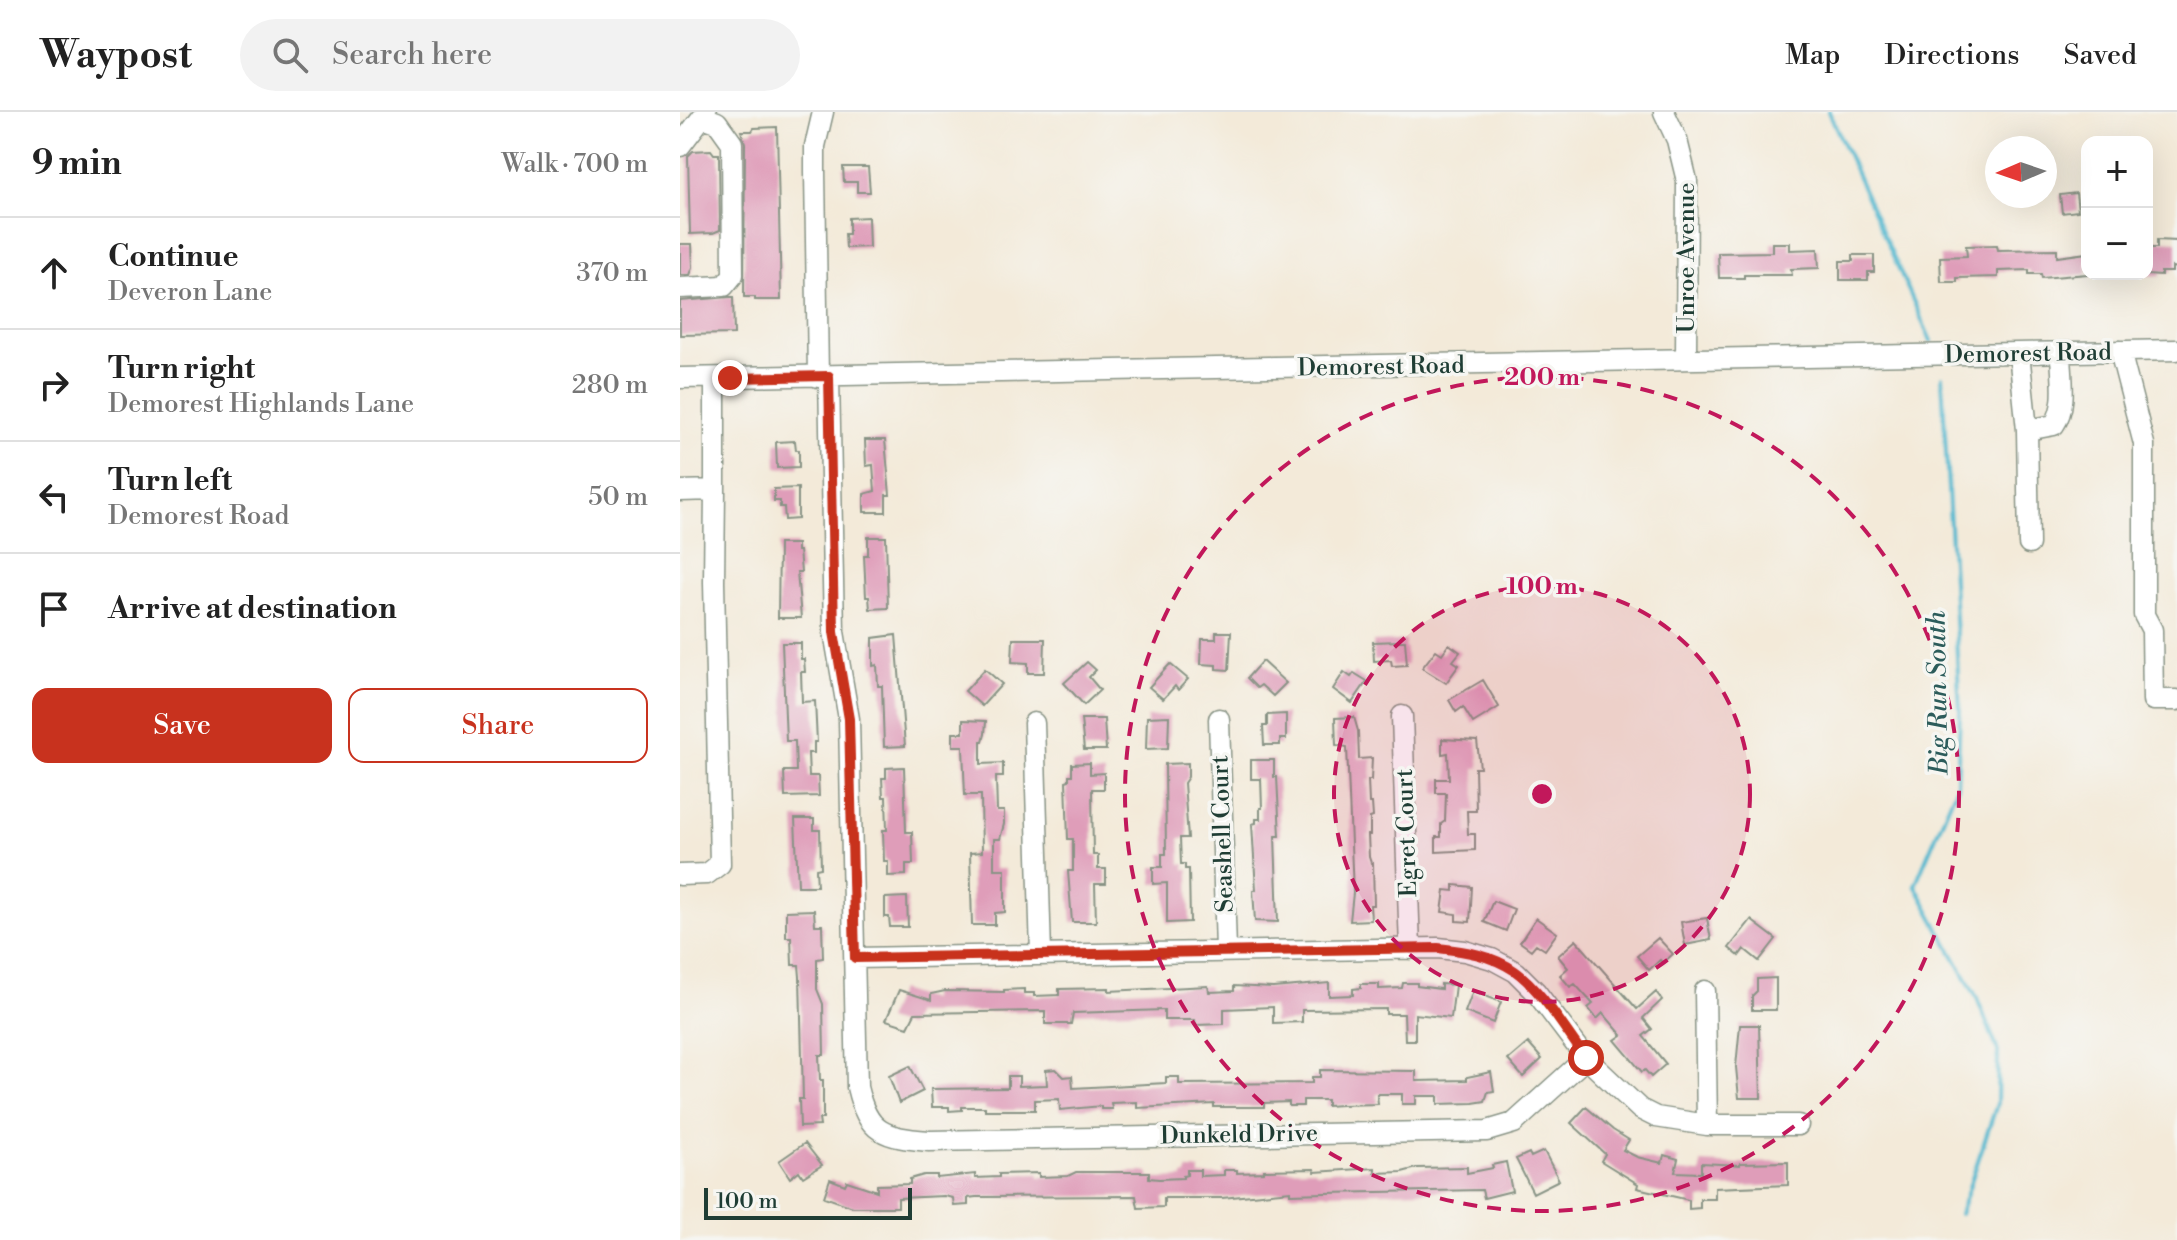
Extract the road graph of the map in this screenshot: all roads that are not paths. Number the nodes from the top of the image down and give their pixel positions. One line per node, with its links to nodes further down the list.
1 (1664, 112): 10 (street, Unroe Avenue)
2 (818, 114): 11 (street)
3 (705, 115): 4 (street); 5 (street)
4 (680, 146)
5 (680, 288)
6 (2177, 350): 7 (street, Demorest Road)
7 (2120, 351): 8 (street, Demorest Road); 18 (street)
8 (2061, 352): 9 (street, Demorest Road); 14 (street)
9 (2019, 353): 10 (street, Demorest Road); 14 (street)
10 (1686, 359): 11 (street, Demorest Road)
11 (824, 376): 13 (street, Demorest Road); 26 (street)
12 (680, 378): 13 (street, Demorest Road)
13 (715, 378): 15 (street)
14 (2027, 430): 17 (street)
15 (715, 490): 16 (street); 22 (street)
16 (680, 491)
17 (2029, 544)
18 (2177, 700)
19 (1402, 716): 23 (street, Egret Court)
20 (1219, 719): 24 (street, Seashell Court)
21 (1034, 723): 25 (street)
22 (680, 875)
23 (1410, 949): 24 (street); 28 (street)
24 (1226, 950): 25 (street)
25 (1041, 954): 26 (street)
26 (855, 958): 28 (street, Dunkeld Drive)
27 (1705, 991): 29 (street)
28 (1586, 1058): 29 (street)
29 (1707, 1125): 30 (street)
30 (1798, 1125)

